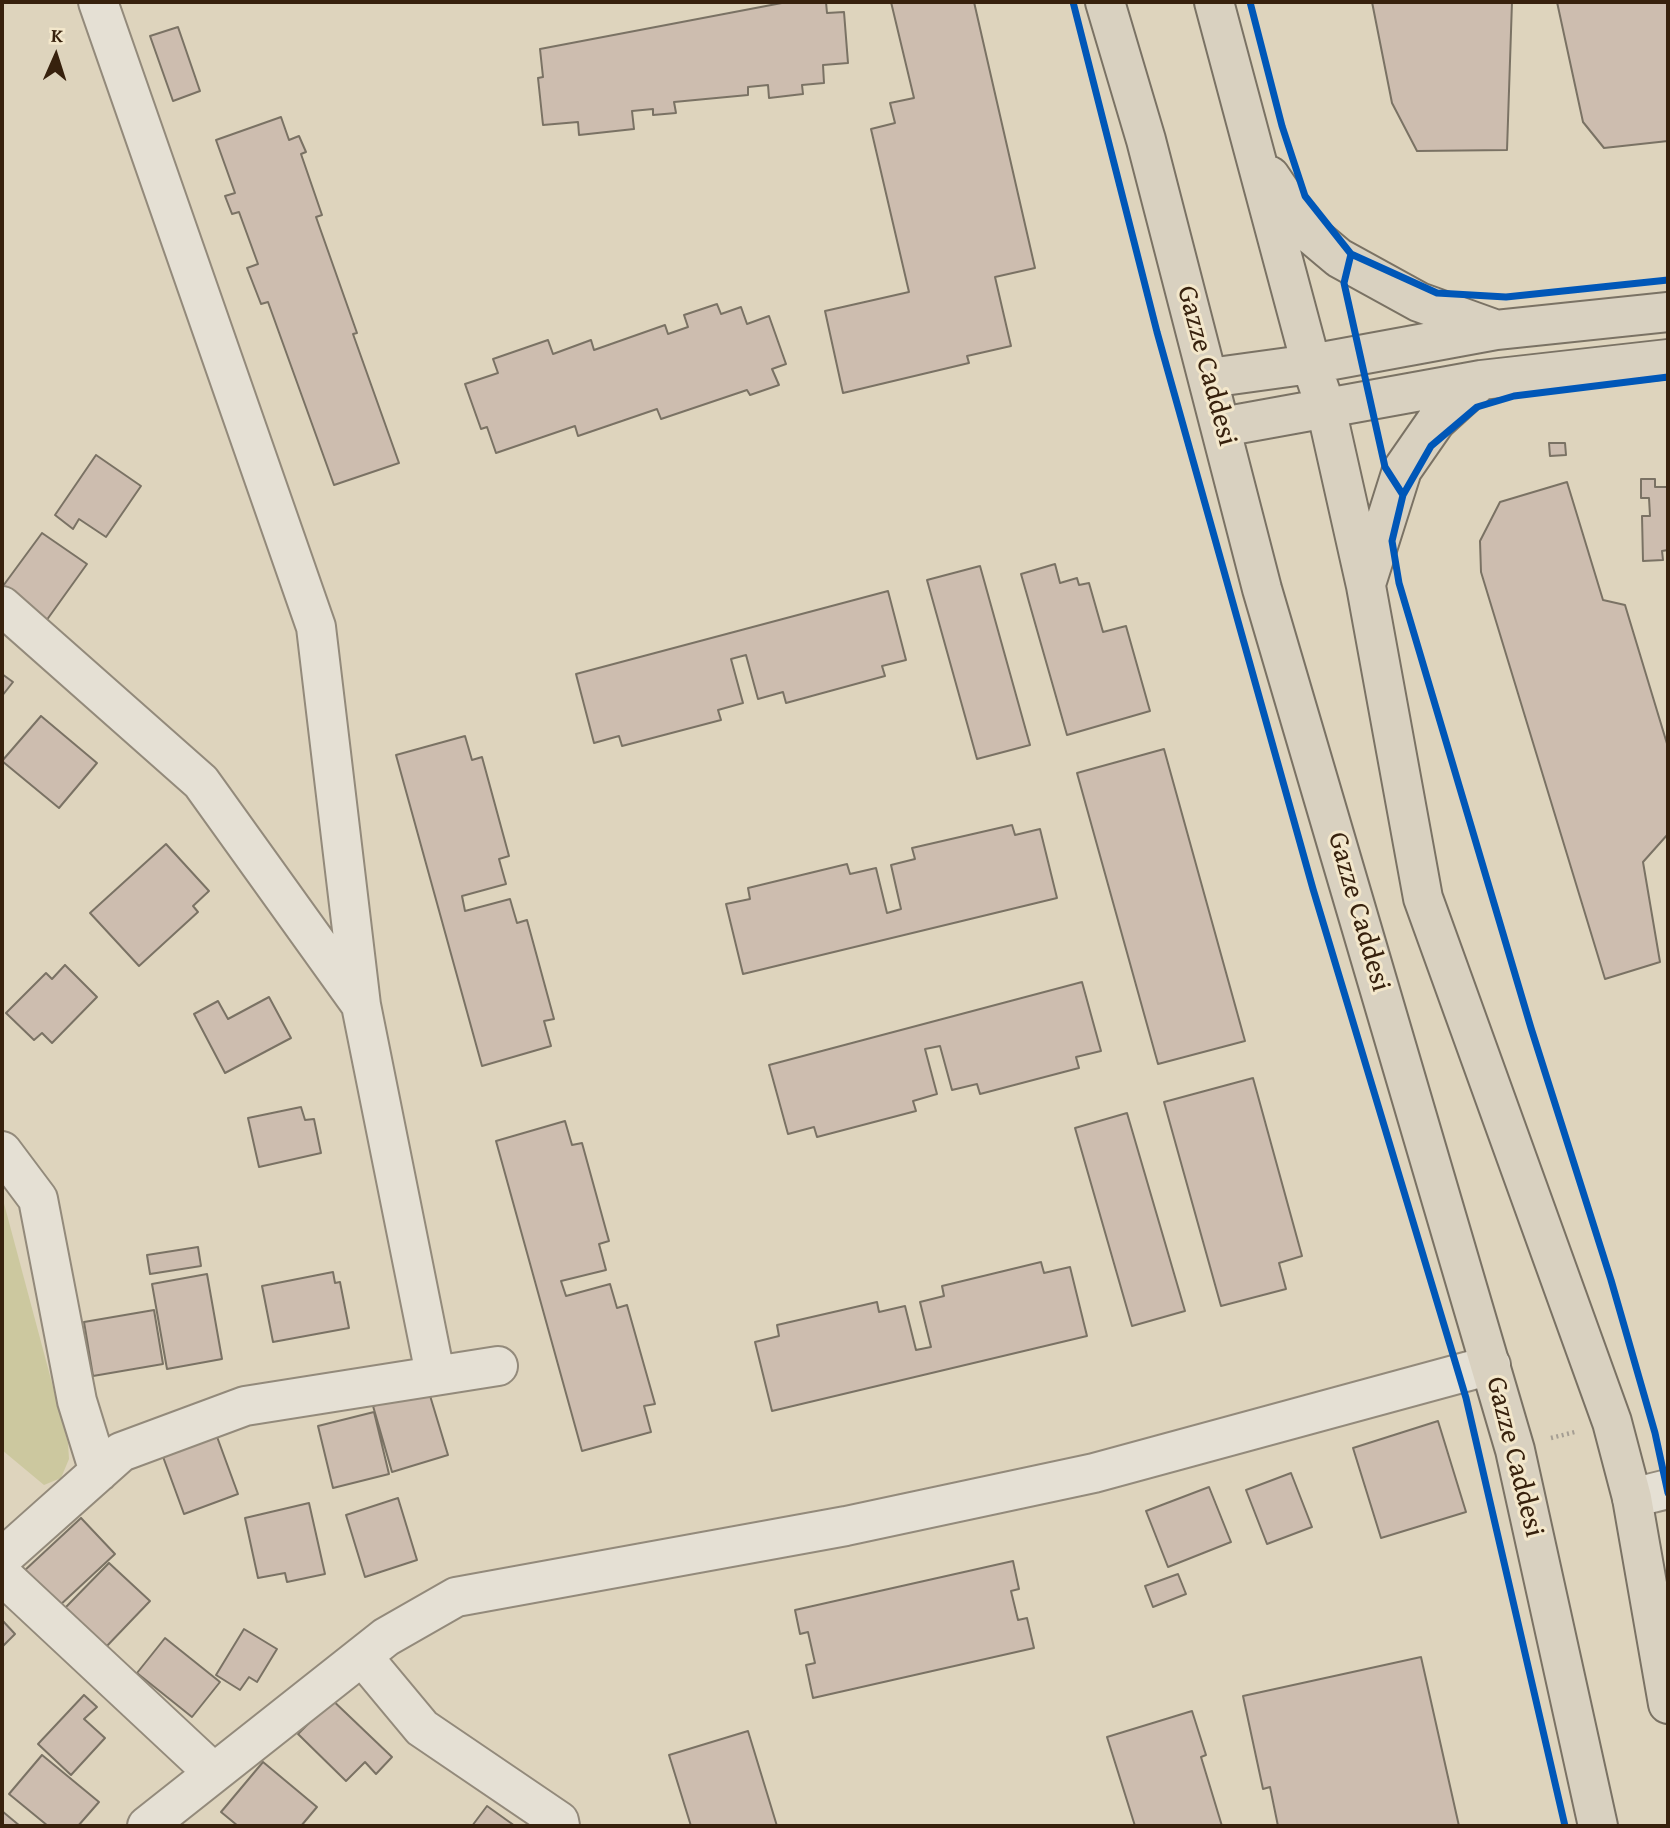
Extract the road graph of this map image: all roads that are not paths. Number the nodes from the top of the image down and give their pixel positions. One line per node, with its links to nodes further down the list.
1 (98, 2): 15 (street)
2 (1105, 2): 9 (main road, Gazze Caddesi)
3 (1214, 2): 4 (main road)
4 (1253, 150): 6 (main road); 8 (main road)
5 (1668, 312): 6 (main road)
6 (1496, 330): 8 (main road)
7 (1668, 359): 10 (main road)
8 (1311, 364): 9 (main road); 11 (main road)
9 (1209, 378): 12 (main road, Gazze Caddesi)
10 (1481, 380): 11 (main road); 13 (main road)
11 (1326, 408): 12 (main road); 13 (main road)
12 (1222, 427): 17 (main road, Gazze Caddesi)
13 (1366, 586): 22 (main road)
14 (2, 606): 15 (street)
15 (361, 1005): 19 (street)
16 (2, 1151): 20 (street)
17 (1491, 1365): 25 (street); 30 (main road, Gazze Caddesi)
18 (498, 1366): 19 (street)
19 (435, 1374): 20 (street)
20 (99, 1472): 23 (street)
21 (1668, 1489): 22 (street)
22 (1632, 1498): 26 (main road)
23 (2, 1558)
24 (2, 1575): 27 (street)
25 (362, 1656): 27 (street); 29 (street)
26 (1668, 1704)
27 (214, 1773): 28 (street)
28 (147, 1826)
29 (560, 1826)
30 (1598, 1826)

